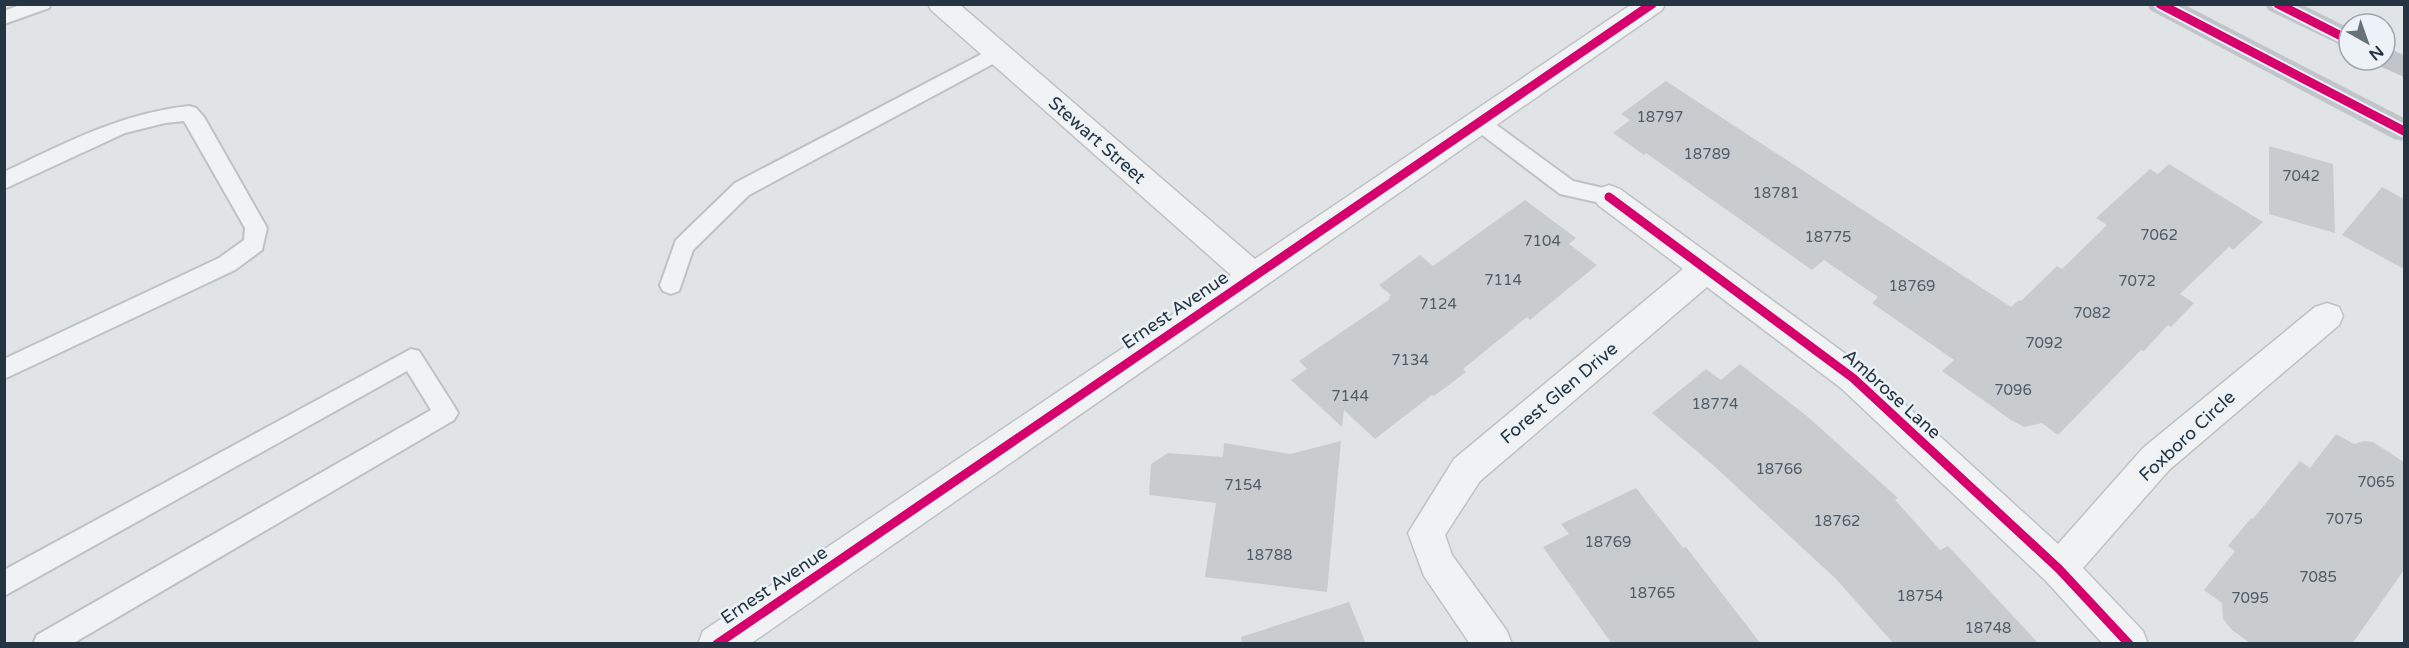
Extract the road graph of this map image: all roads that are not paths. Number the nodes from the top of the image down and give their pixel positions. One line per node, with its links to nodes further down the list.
1 (42, 4): 6 (lane)
2 (941, 4): 8 (street, Stewart Street)
3 (1652, 4): 9 (street, Ernest Avenue)
4 (2160, 4): 10 (main road)
5 (2284, 5): 7 (main road)
6 (4, 18)
7 (2337, 33)
8 (997, 53): 14 (street, Stewart Street); 15 (lane)
9 (1480, 123): 12 (lane); 14 (street, Ernest Avenue)
10 (2404, 131)
11 (4, 181): 17 (lane)
12 (1610, 197): 13 (street, Ambrose Lane)
13 (1707, 268): 18 (street, Ambrose Lane); 22 (street, Forest Glen Drive)
14 (1254, 276): 21 (street, Ernest Avenue)
15 (671, 285)
16 (2327, 316): 18 (street, Foxboro Circle)
17 (4, 370)
18 (2059, 569): 23 (street, Ambrose Lane)
19 (4, 584): 20 (lane)
20 (46, 644)
21 (717, 644)
22 (1493, 644)
23 (2129, 644)

